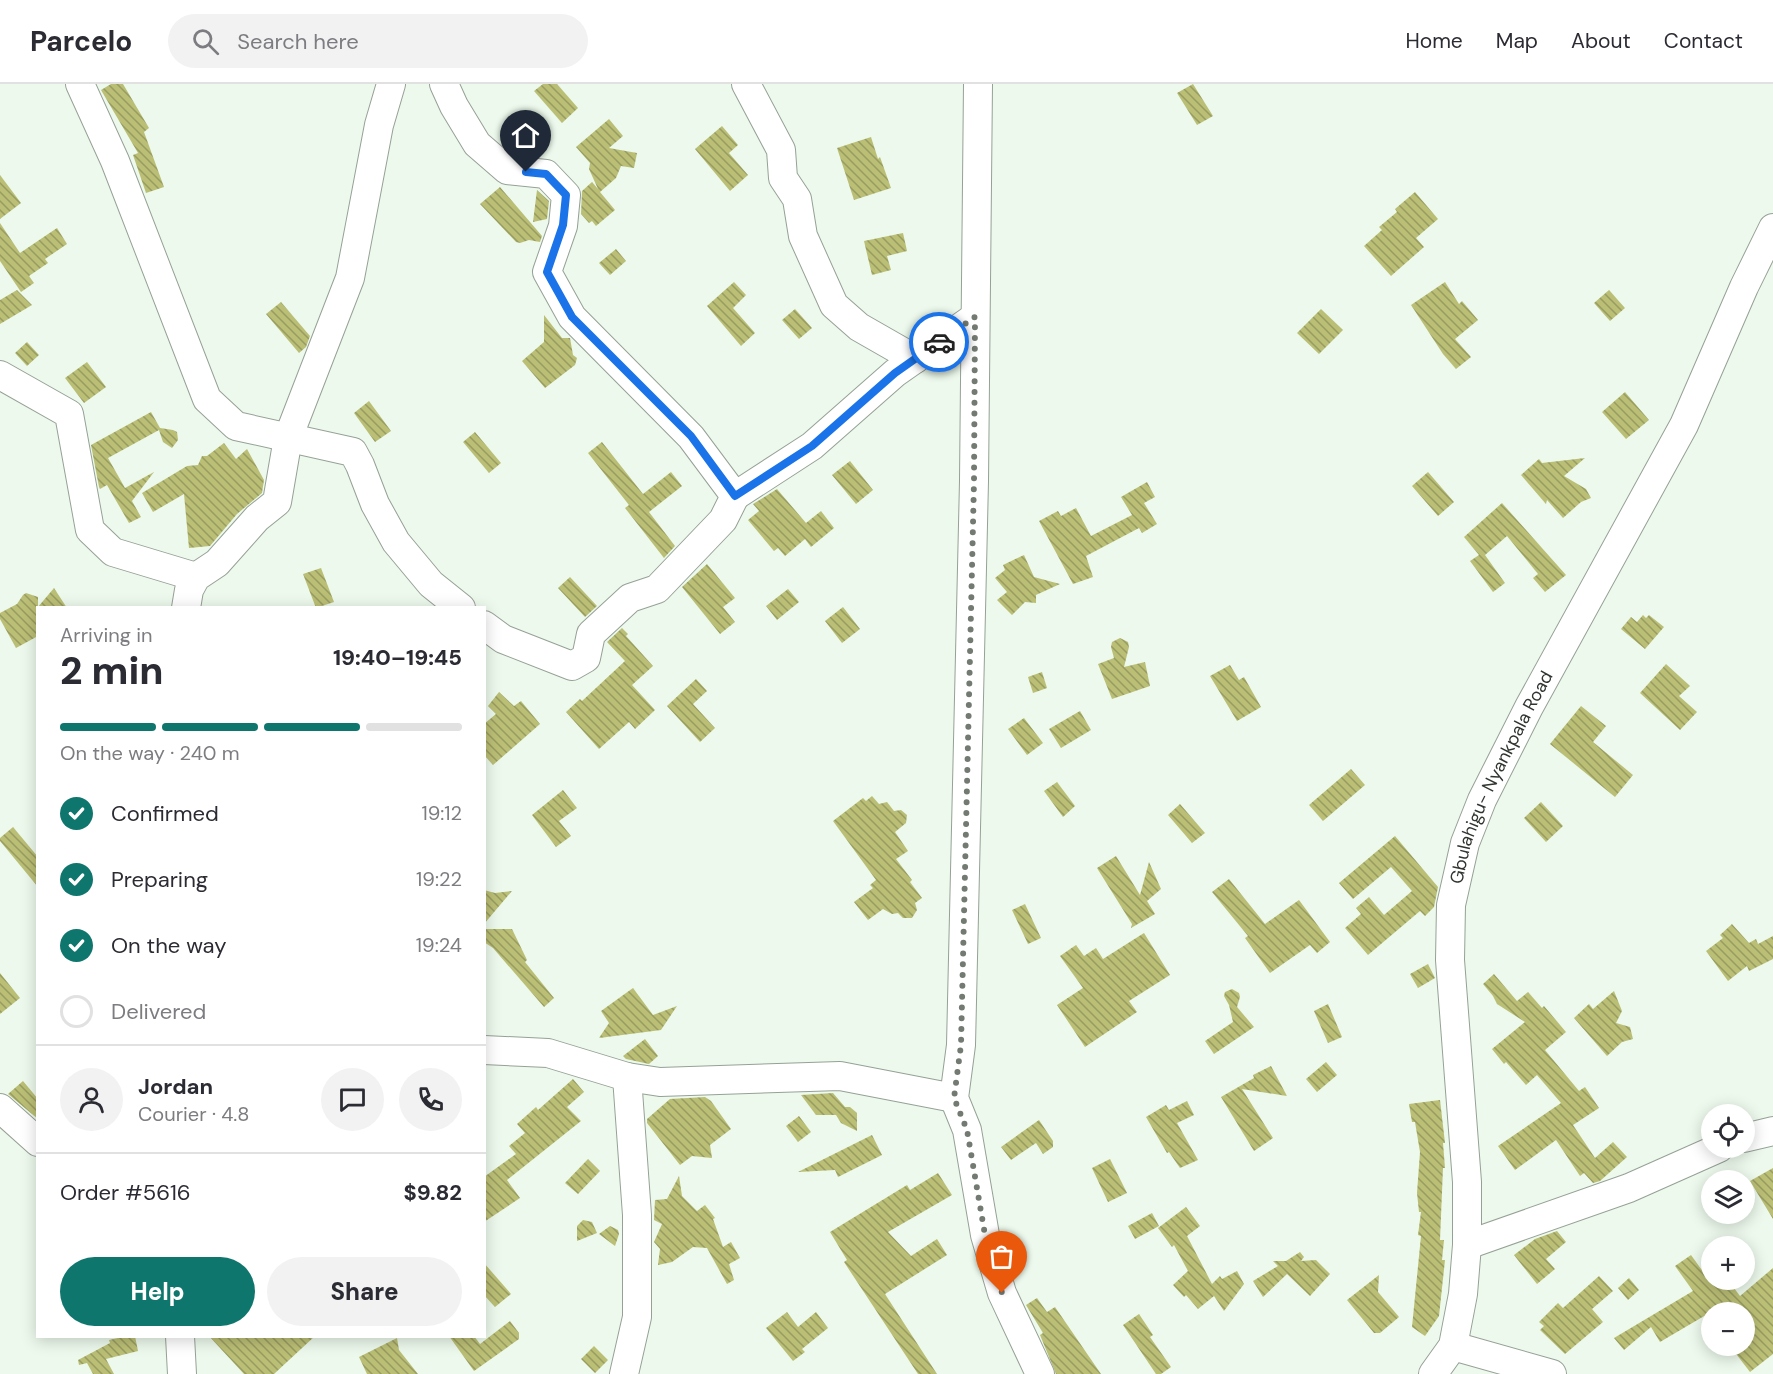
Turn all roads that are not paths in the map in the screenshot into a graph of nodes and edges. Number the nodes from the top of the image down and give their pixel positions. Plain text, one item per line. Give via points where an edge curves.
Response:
1 (80, 84) edge
2 (391, 84) edge
3 (444, 84) edge
4 (747, 84) edge
5 (978, 84) edge
6 (1773, 228) edge
7 (975, 317) junction
8 (915, 359) junction
9 (0, 375) edge
10 (288, 438) junction
11 (735, 496) junction
12 (196, 577) junction
13 (186, 606) edge
14 (458, 606) edge
15 (486, 626) edge
16 (486, 1050) edge
17 (627, 1077) junction
18 (954, 1098) junction
19 (0, 1108) edge
20 (1773, 1131) edge
21 (1755, 1135) edge
22 (36, 1140) edge
23 (1701, 1156) edge
24 (1467, 1245) junction
25 (180, 1338) edge
26 (1453, 1346) junction
27 (182, 1374) edge
28 (624, 1374) edge
29 (1040, 1374) edge
30 (1433, 1374) edge
31 (1552, 1374) edge

1 - 10 street via 115,161 207,399 236,426
2 - 10 street via 379,124 350,278
3 - 11 street via 477,144 507,170 546,174 566,195 563,225 547,272 572,317 691,436
4 - 8 street via 781,150 783,178 797,199 802,236 834,305 859,327
5 - 7 street
6 - 24 street, Gbulahigu- Nyankpala Road via 1684,425 1529,707 1465,843 1451,905 1450,960 1467,1182
7 - 8 street
7 - 18 street via 961,1045
8 - 11 street via 812,446
9 - 12 street via 69,414 90,530 113,552
10 - 12 street via 277,502 257,518 217,563
10 - 14 street via 353,452 396,542 430,585
11 - 15 street via 723,519 657,589 630,598 591,634 586,658 572,666 503,639
12 - 13 street
16 - 17 street via 549,1053
17 - 18 street via 660,1082 840,1076
17 - 28 street via 638,1215 637,1317
18 - 29 street via 967,1130 985,1235 1002,1293
19 - 22 street
20 - 21 street
23 - 24 street via 1629,1188
24 - 26 street, Gbulahigu- Nyankpala Road
25 - 27 street
26 - 30 street, Gbulahigu- Nyankpala Road
26 - 31 street

